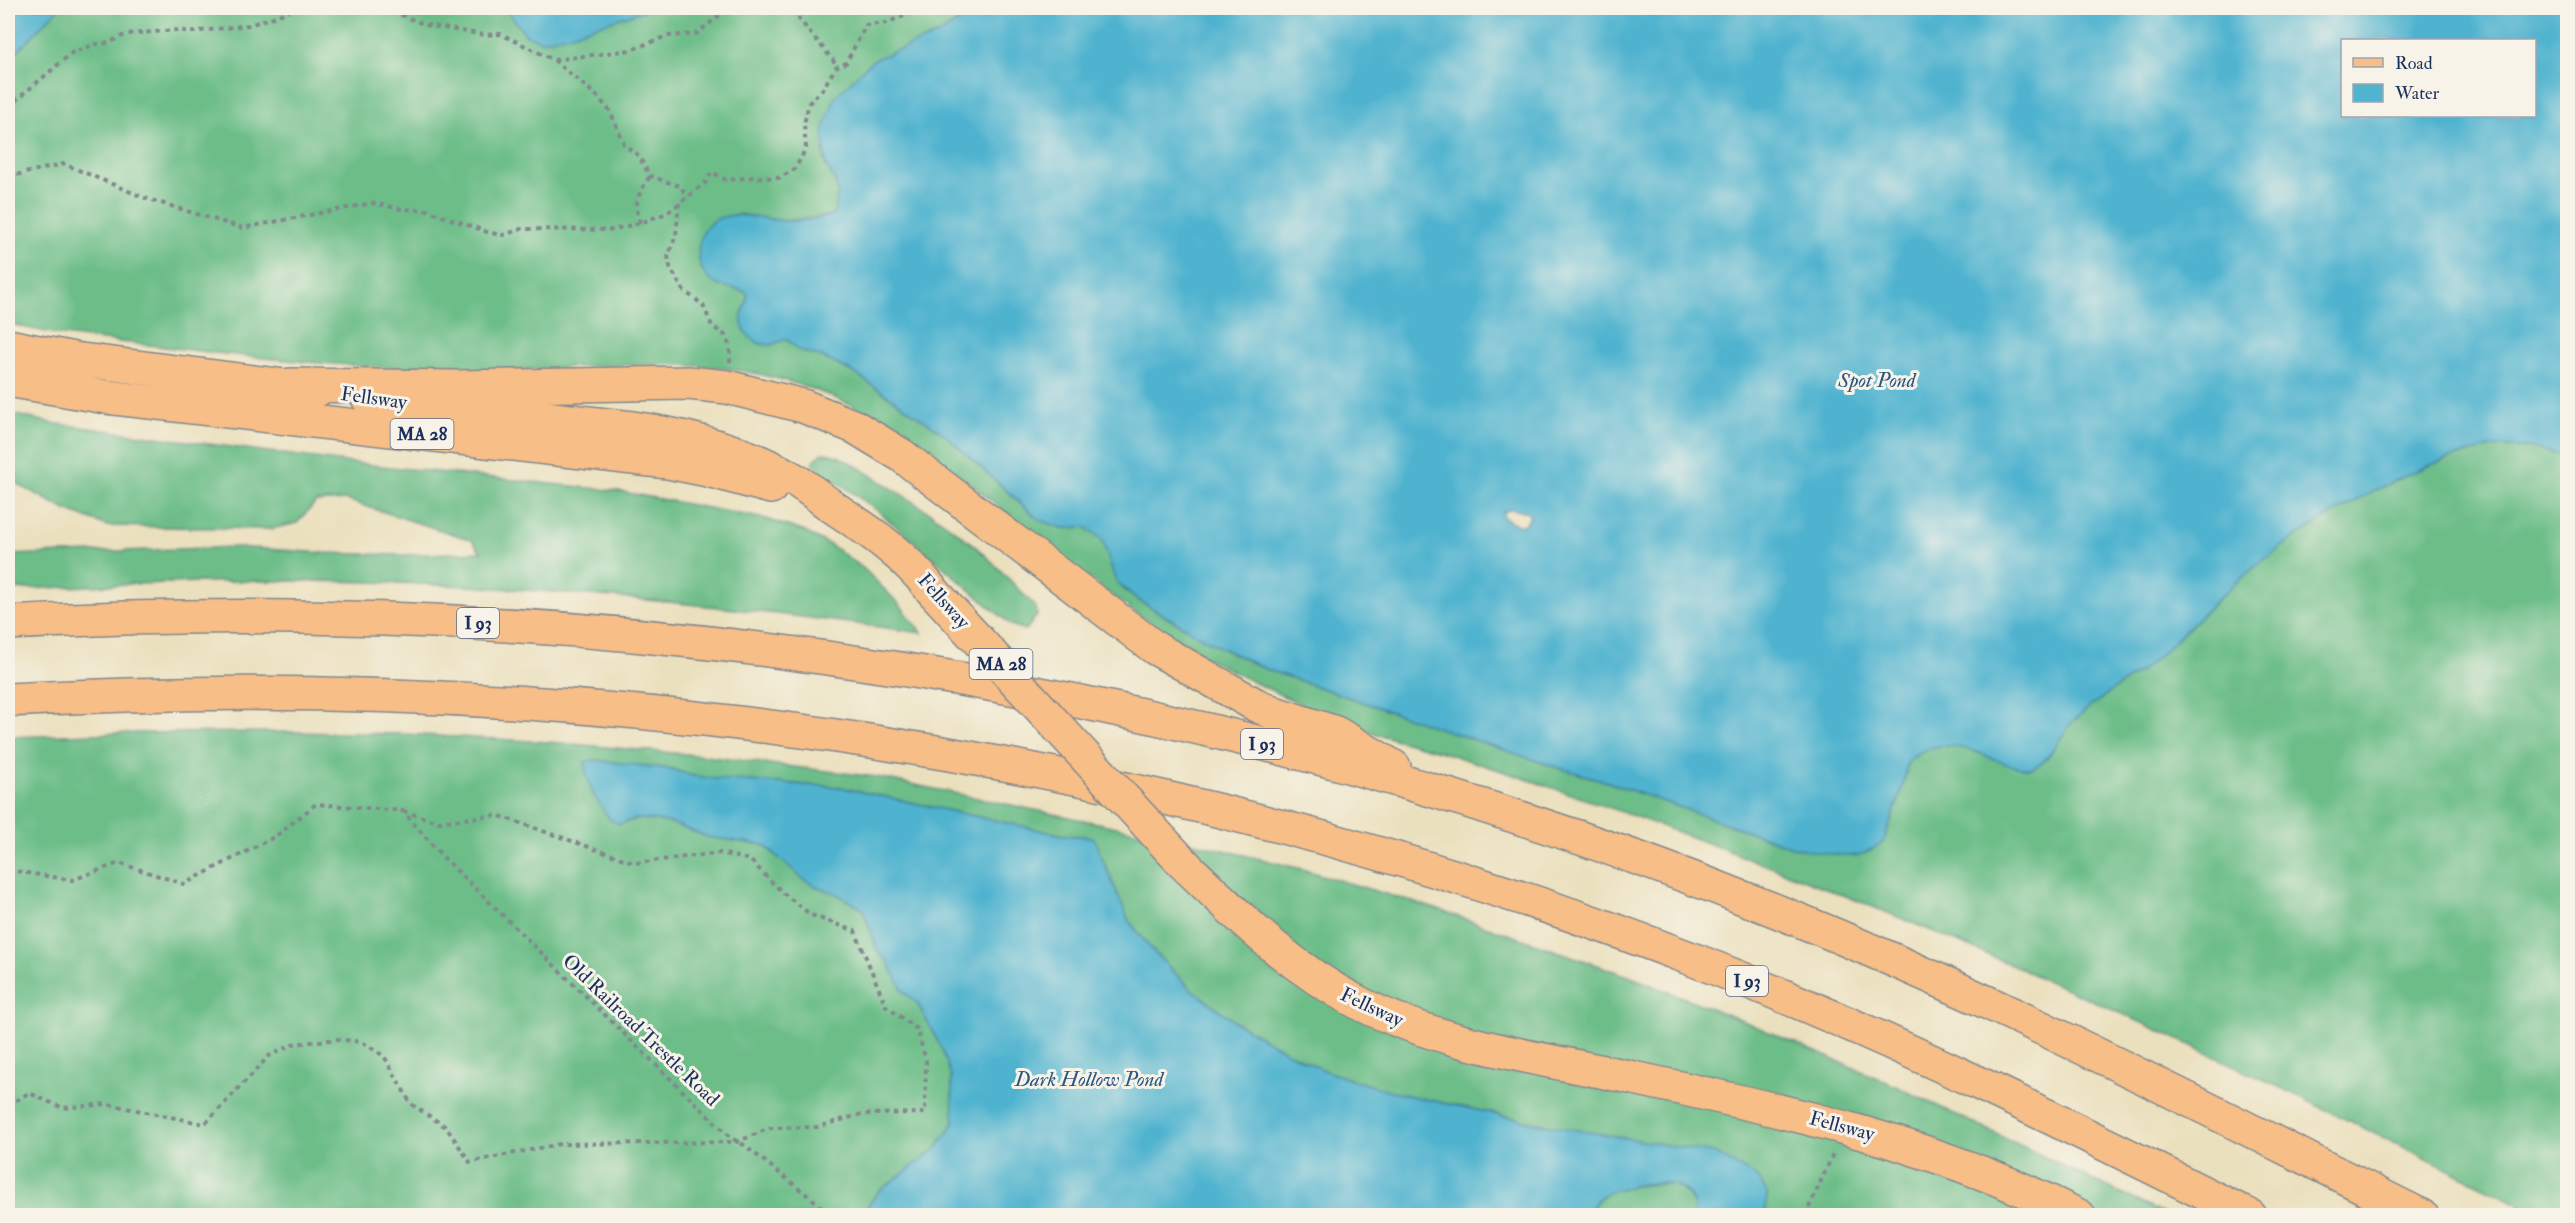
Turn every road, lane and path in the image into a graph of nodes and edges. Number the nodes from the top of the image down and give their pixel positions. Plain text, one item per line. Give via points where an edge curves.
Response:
1 (294, 8) edge
2 (384, 8) edge
3 (729, 8) edge
4 (797, 8) edge
5 (924, 8) edge
6 (554, 60) junction
7 (836, 67) junction
8 (8, 107) edge
9 (8, 175) edge
10 (650, 176) junction
11 (685, 197) junction
12 (679, 202) junction
13 (640, 223) junction
14 (8, 346) edge
15 (8, 380) edge
16 (290, 385) junction
17 (727, 387) junction
18 (833, 507) junction
19 (8, 624) edge
20 (8, 700) edge
21 (1437, 792) junction
22 (404, 811) junction
23 (8, 870) edge
24 (8, 1105) edge
25 (1844, 1126) junction
26 (737, 1142) junction
27 (830, 1215) edge
28 (1805, 1215) edge
29 (2079, 1215) edge
30 (2250, 1215) edge
31 (2422, 1215) edge

1 - 8 path via 249,25 127,34 72,52
2 - 6 path via 426,25 501,34
3 - 6 path via 696,34 667,36 631,50
4 - 7 path via 799,19
5 - 7 path via 886,23 866,25 846,63
6 - 10 path via 610,111 624,144 639,156
7 - 11 path via 809,103 804,124 806,148 795,169 779,178 726,180 712,172 705,183
9 - 13 path via 64,164 145,198 242,228 373,203 442,214 504,235 521,229 612,230
10 - 11 path via 682,187
10 - 13 path via 635,207
11 - 12 path
12 - 13 path via 667,213
12 - 17 path via 676,235 668,255 670,267 683,290 703,305 712,326 725,335 730,347
14 - 16 main road, Fellsway / MA 28 via 108,364
15 - 18 main road, Fellsway / MA 28 via 106,397 668,462 738,477
16 - 17 main road via 456,387 643,382
16 - 18 main road, Fellsway / MA 28 via 673,435 735,452 777,470
17 - 21 main road via 803,406 872,436 936,480 1155,648 1256,705 1336,732
18 - 25 main road, Fellsway / MA 28, bridge via 888,544 915,569 1184,863 1259,936 1294,964 1351,999 1447,1037
19 - 21 main road, I 93 via 167,617 378,619 544,627 735,645 874,664 1086,702 1225,734
20 - 30 main road, I 93 via 290,693 442,697 583,707 735,722 874,742 1150,794 1401,860 1557,910 1691,959 1931,1059
21 - 31 main road, I 93 via 1632,856 1885,956 2036,1025
22 - 23 path via 316,804 276,836 184,884 119,863 72,880
22 - 26 path, Old Railroad Trestle Road via 441,855
22 - 26 path via 438,822 497,815 635,863 720,853 750,860 811,915 855,931 886,1006 917,1029 926,1061 925,1113 862,1114 816,1127 770,1128
24 - 26 path via 29,1093 63,1108 107,1104 205,1124 269,1056 294,1044 337,1039 362,1042 384,1056 411,1104 446,1127 470,1162 560,1144
25 - 28 path
25 - 29 main road, Fellsway / MA 28 via 1969,1166
26 - 27 path, Old Railroad Trestle Road

